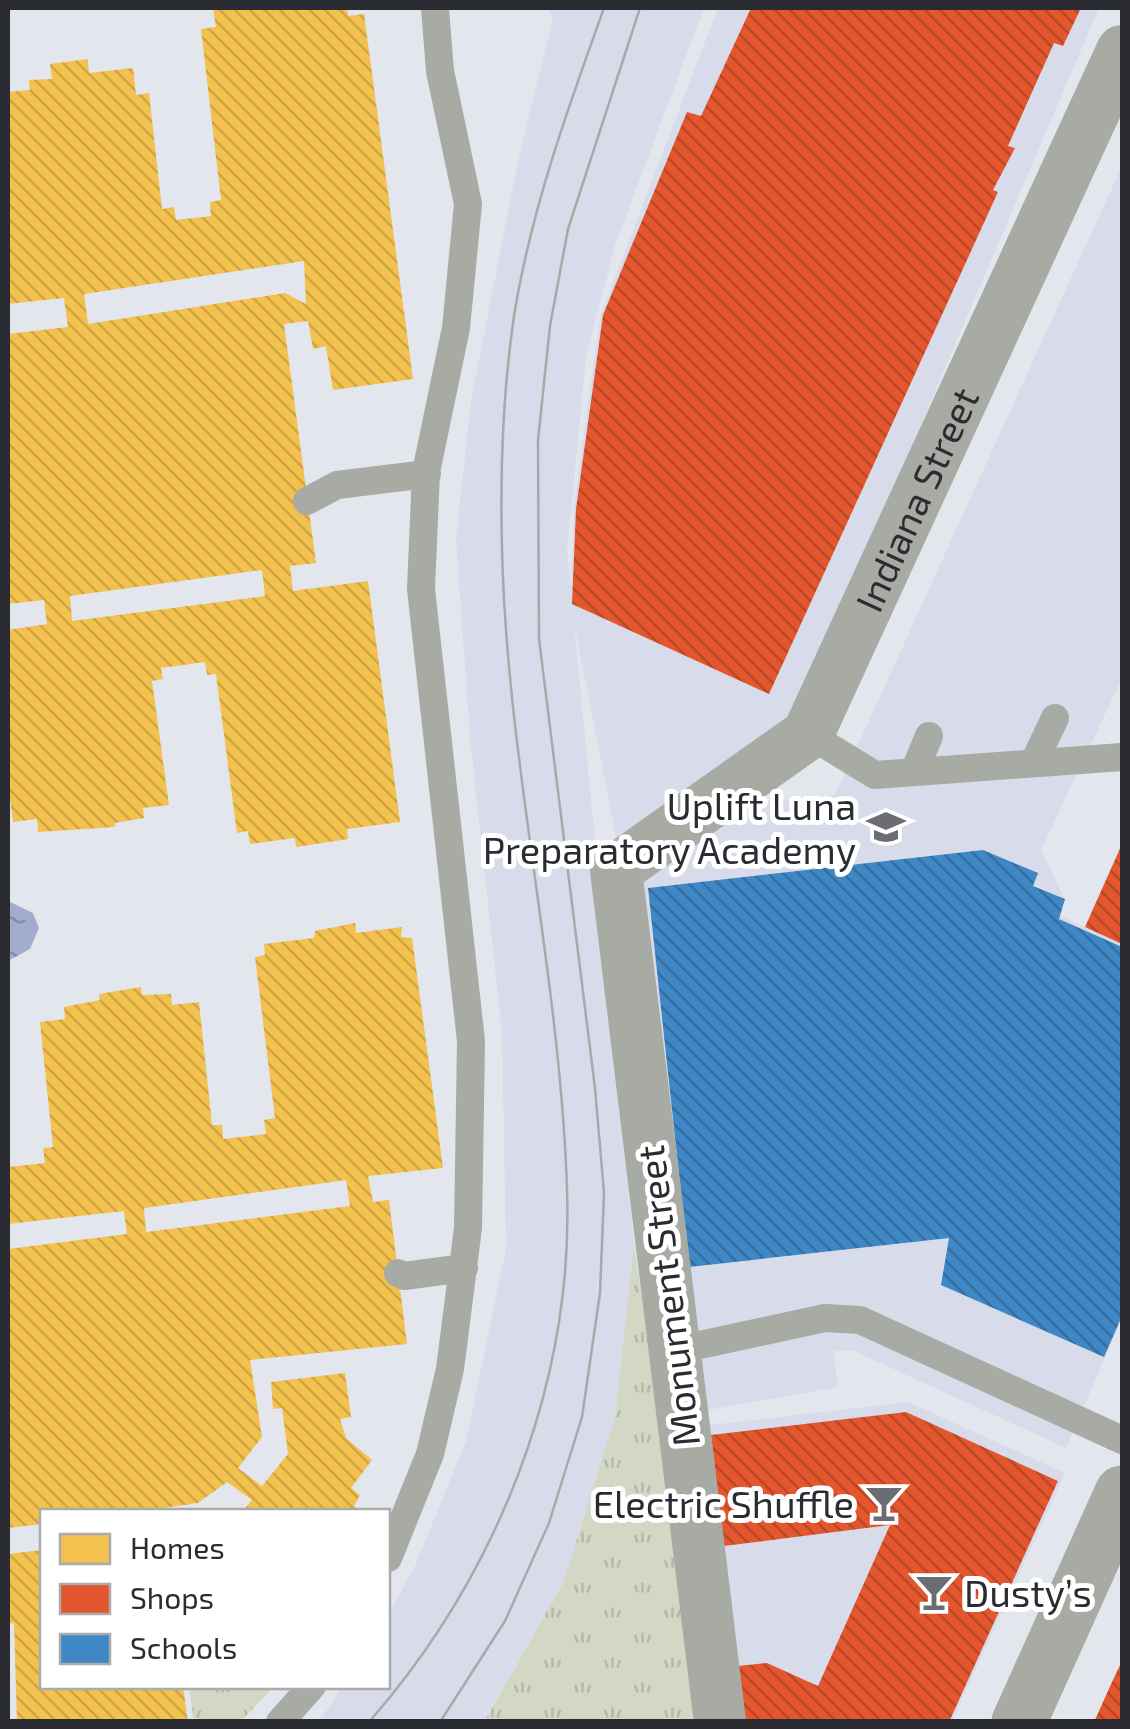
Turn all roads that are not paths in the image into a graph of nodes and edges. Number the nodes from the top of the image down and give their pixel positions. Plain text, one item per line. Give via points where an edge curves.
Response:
1 (436, 8) edge
2 (1122, 51) edge
3 (427, 474) junction
4 (307, 501) dead end
5 (1054, 718) dead end
6 (808, 734) junction
7 (929, 736) dead end
8 (1122, 755) edge
9 (1035, 760) junction
10 (914, 772) junction
11 (616, 870) joint
12 (464, 1268) junction
13 (398, 1272) dead end
14 (672, 1351) junction
15 (1122, 1440) edge
16 (1122, 1498) edge
17 (390, 1553) edge
18 (309, 1689) edge
19 (280, 1722) edge
20 (720, 1722) edge
21 (1019, 1722) edge

1 - 3 lane via 440,71 468,204 456,328
2 - 6 street, Indiana Street
3 - 4 lane via 338,485
3 - 12 lane via 420,588 470,1042
5 - 9 lane
6 - 10 lane via 875,775
6 - 11 street, Indiana Street
7 - 10 lane
8 - 9 lane
9 - 10 lane
11 - 14 street, Monument Street
12 - 13 lane
12 - 17 lane via 430,1454
14 - 15 lane via 825,1318 860,1320
14 - 20 street, Monument Street
16 - 21 main road
18 - 19 lane

